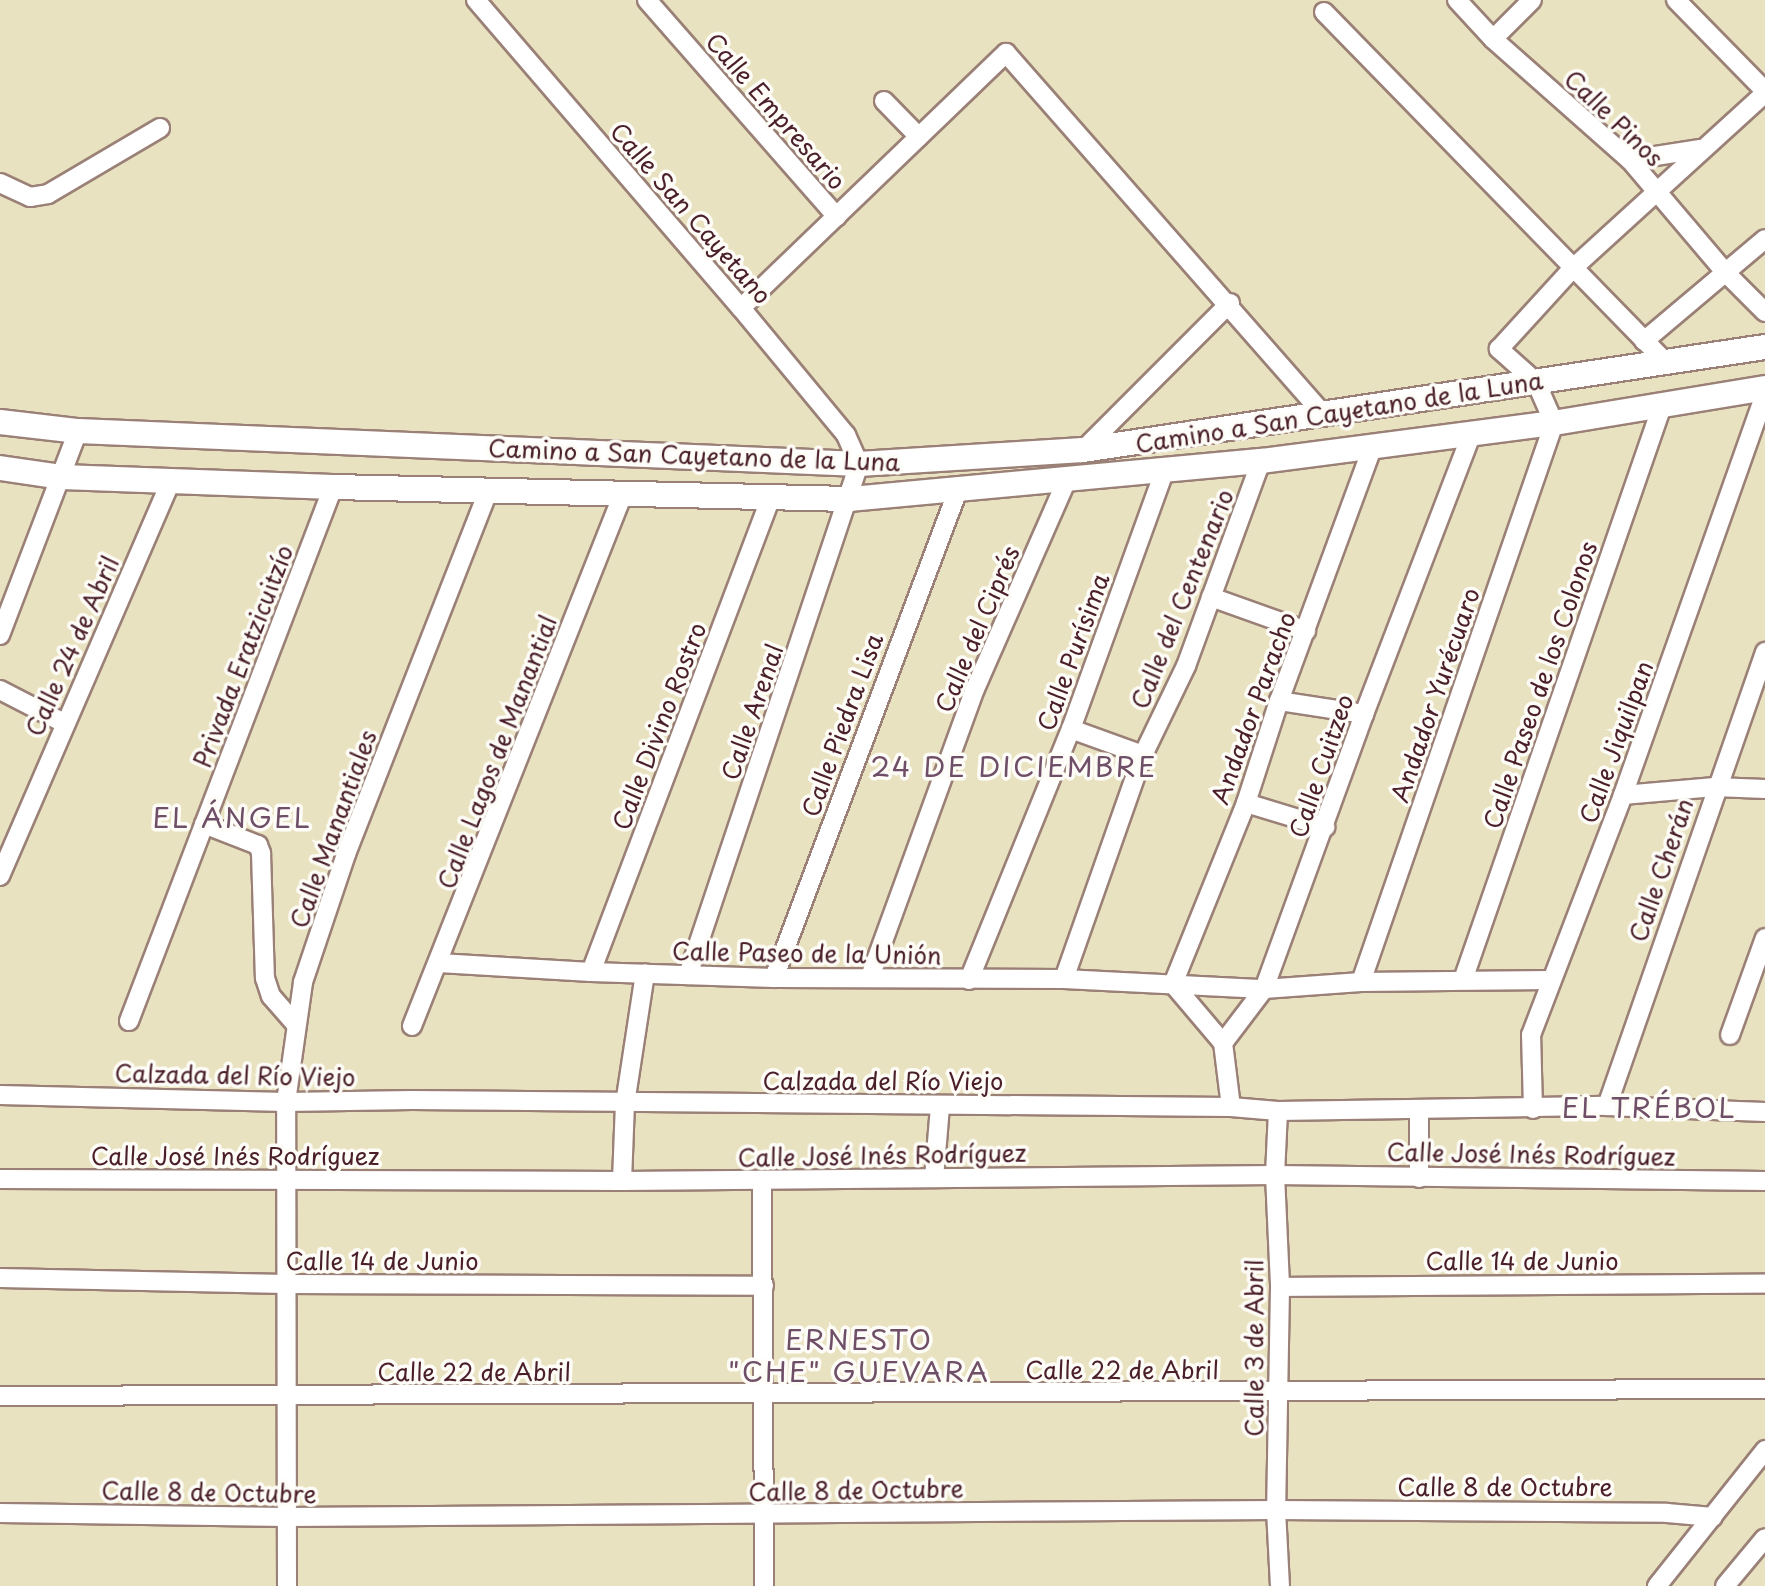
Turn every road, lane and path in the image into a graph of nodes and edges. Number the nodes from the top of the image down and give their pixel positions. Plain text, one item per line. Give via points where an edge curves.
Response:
1 (476, 0) edge
2 (647, 0) edge
3 (1457, 0) edge
4 (1532, 0) edge
5 (1676, 0) edge
6 (1324, 12) dead end
7 (1493, 39) junction
8 (1765, 92) edge
9 (884, 101) dead end
10 (160, 128) dead end
11 (919, 137) junction
12 (1700, 149) junction
13 (1630, 160) junction
14 (0, 183) edge
15 (1655, 192) junction
16 (837, 217) junction
17 (1765, 239) edge
18 (1573, 268) junction
19 (1726, 273) junction
20 (1230, 303) junction
21 (741, 308) junction
22 (1765, 312) edge
23 (1644, 341) junction
24 (1765, 347) edge
25 (1665, 362) junction
26 (1536, 382) junction
27 (1765, 388) edge
28 (1765, 394) edge
29 (1662, 406) junction
30 (1325, 416) junction
31 (0, 422) edge
32 (1554, 423) junction
33 (78, 431) junction
34 (1471, 435) junction
35 (1373, 446) junction
36 (1083, 450) junction
37 (1261, 461) junction
38 (859, 464) junction
39 (0, 468) edge
40 (1164, 472) junction
41 (62, 477) junction
42 (171, 480) junction
43 (1066, 482) junction
44 (333, 487) junction
45 (489, 490) junction
46 (958, 490) junction
47 (623, 494) junction
48 (771, 497) junction
49 (850, 499) junction
50 (1211, 597) junction
51 (1306, 631) junction
52 (0, 635) edge
53 (1765, 652) edge
54 (0, 690) edge
55 (1279, 701) junction
56 (1364, 714) junction
57 (64, 723) junction
58 (1071, 729) junction
59 (1143, 755) junction
60 (1715, 787) junction
61 (1765, 789) edge
62 (1623, 795) junction
63 (1246, 803) junction
64 (204, 824) junction
65 (1325, 827) junction
66 (0, 876) edge
67 (1765, 938) edge
68 (439, 963) junction
69 (591, 972) junction
70 (645, 974) junction
71 (688, 975) junction
72 (870, 977) junction
73 (774, 978) junction
74 (1064, 979) junction
75 (969, 980) junction
76 (1463, 980) junction
77 (1551, 980) junction
78 (1361, 982) junction
79 (1173, 984) junction
80 (1264, 989) junction
81 (129, 1021) dead end
82 (296, 1025) junction
83 (412, 1026) dead end
84 (1730, 1035) dead end
85 (1223, 1043) junction
86 (0, 1095) edge
87 (286, 1102) junction
88 (625, 1104) junction
89 (940, 1106) junction
90 (1607, 1106) junction
91 (1231, 1107) junction
92 (1419, 1109) junction
93 (1533, 1109) junction
94 (1278, 1111) junction
95 (1765, 1112) edge
96 (1275, 1175) junction
97 (934, 1178) junction
98 (1419, 1178) junction
99 (0, 1179) edge
100 (285, 1180) junction
101 (622, 1181) junction
102 (762, 1181) junction
103 (1765, 1181) edge
104 (0, 1278) edge
105 (286, 1284) junction
106 (1765, 1284) edge
107 (764, 1286) junction
108 (1280, 1287) junction
109 (1765, 1389) edge
110 (1279, 1393) junction
111 (765, 1395) junction
112 (0, 1396) edge
113 (287, 1397) junction
114 (1765, 1450) edge
115 (1276, 1510) junction
116 (0, 1513) edge
117 (765, 1515) junction
118 (286, 1517) junction
119 (1713, 1517) junction
120 (1765, 1538) edge
121 (287, 1586) edge
122 (764, 1586) edge
123 (1280, 1586) edge
124 (1657, 1586) edge
125 (1725, 1586) edge

1 - 21 street, Calle San Cayetano
2 - 16 street, Calle Empresario
3 - 7 street, Calle Pinos
4 - 7 street
5 - 8 street
6 - 18 street
7 - 13 street, Calle Pinos
8 - 12 street
9 - 11 street
10 - 14 street via 48,194 30,197
11 - 16 street
11 - 20 street via 1006,53
12 - 13 street
12 - 15 street
13 - 15 street, Calle Pinos
15 - 18 street
15 - 19 street, Calle Pinos
16 - 21 street
17 - 19 street
18 - 23 street
18 - 26 street via 1499,349
19 - 22 street, Calle Pinos
19 - 23 street
20 - 30 street
20 - 36 street
21 - 38 street, Calle San Cayetano via 846,435
23 - 25 street
24 - 25 street, Camino a San Cayetano de la Luna
25 - 26 street, Camino a San Cayetano de la Luna
26 - 30 street, Camino a San Cayetano de la Luna
26 - 32 street
27 - 29 street, Camino a San Cayetano de la Luna
28 - 62 street, Calle Jiquilpan
29 - 32 street, Camino a San Cayetano de la Luna
29 - 76 street, Calle Paseo de los Colonos
30 - 36 street, Camino a San Cayetano de la Luna
31 - 33 street, Camino a San Cayetano de la Luna
32 - 34 street, Camino a San Cayetano de la Luna
32 - 78 street, Andador Yurécuaro
33 - 38 street, Camino a San Cayetano de la Luna
33 - 41 street
34 - 35 street, Camino a San Cayetano de la Luna
34 - 56 street, Calle Cuitzeo
35 - 37 street, Camino a San Cayetano de la Luna
35 - 51 street, Andador Paracho
36 - 38 street, Camino a San Cayetano de la Luna
37 - 40 street, Camino a San Cayetano de la Luna
37 - 50 street, Calle del Centenario
38 - 49 street, Calle Arenal
39 - 41 street, Camino a San Cayetano de la Luna
40 - 43 street, Camino a San Cayetano de la Luna
40 - 58 street, Calle Purísima
41 - 42 street, Camino a San Cayetano de la Luna
41 - 52 street
42 - 44 street, Camino a San Cayetano de la Luna
42 - 57 street, Calle 24 de Abril
43 - 46 street, Camino a San Cayetano de la Luna
43 - 72 street, Calle del Ciprés via 975,689
44 - 45 street, Camino a San Cayetano de la Luna
44 - 64 street, Privada Eratzicuitzío
45 - 47 street, Camino a San Cayetano de la Luna
45 - 82 street, Calle Manantiales via 346,854 303,982
46 - 49 street, Camino a San Cayetano de la Luna
46 - 73 street, Calle Piedra Lisa
47 - 48 street, Camino a San Cayetano de la Luna
47 - 68 street, Calle Lagos de Manantial
48 - 49 street, Camino a San Cayetano de la Luna
48 - 69 street, Calle Divino Rostro
49 - 71 street, Calle Arenal
50 - 51 street
50 - 59 street, Calle del Centenario via 1186,666
51 - 55 street, Andador Paracho
53 - 60 street, Calle Cherán
54 - 57 street
55 - 56 street
55 - 63 street, Andador Paracho
56 - 65 street, Calle Cuitzeo
57 - 66 street, Calle 24 de Abril
58 - 59 street
58 - 75 street, Calle Purísima
59 - 74 street, Calle del Centenario
60 - 61 street
60 - 62 street
60 - 90 street, Calle Cherán
62 - 77 street, Calle Jiquilpan
63 - 65 street
63 - 79 street, Andador Paracho
64 - 81 street, Privada Eratzicuitzío
64 - 82 street via 258,845 265,978 271,996
65 - 80 street, Calle Cuitzeo
67 - 84 street
68 - 69 street, Calle Paseo de la Unión
68 - 83 street, Calle Lagos de Manantial
69 - 70 street, Calle Paseo de la Unión
70 - 71 street, Calle Paseo de la Unión
70 - 88 street
71 - 73 street, Calle Paseo de la Unión
72 - 73 street, Calle Paseo de la Unión
72 - 75 street, Calle Paseo de la Unión
74 - 75 street, Calle Paseo de la Unión
74 - 79 street, Calle Paseo de la Unión
76 - 77 street, Calle Paseo de la Unión
76 - 78 street, Calle Paseo de la Unión
77 - 93 street, Calle Jiquilpan via 1531,1035
78 - 80 street, Calle Paseo de la Unión
79 - 80 street, Calle Paseo de la Unión
79 - 85 street
80 - 85 street, Calle Cuitzeo
82 - 87 street, Calle Manantiales
85 - 91 street
86 - 87 street, Calzada del Río Viejo
87 - 88 street, Calzada del Río Viejo
87 - 100 street, Calle Manantiales
88 - 89 street, Calzada del Río Viejo
88 - 101 street
89 - 91 street, Calzada del Río Viejo
89 - 97 street
90 - 93 street, Calzada del Río Viejo
90 - 95 street, Calzada del Río Viejo
91 - 94 street, Calzada del Río Viejo
92 - 93 street, Calzada del Río Viejo
92 - 94 street, Calzada del Río Viejo
92 - 98 street
94 - 96 street, Calle 3 de Abril
96 - 97 street, Calle José Inés Rodríguez
96 - 98 street, Calle José Inés Rodríguez
96 - 108 street, Calle 3 de Abril
97 - 102 street, Calle José Inés Rodríguez
98 - 103 street, Calle José Inés Rodríguez
99 - 100 street, Calle José Inés Rodríguez
100 - 101 street, Calle José Inés Rodríguez
100 - 105 street, Calle Manantiales
101 - 102 street, Calle José Inés Rodríguez
102 - 107 street
104 - 105 street, Calle 14 de Junio
105 - 107 street, Calle 14 de Junio
105 - 113 street, Calle Manantiales
106 - 108 street, Calle 14 de Junio
107 - 111 street
108 - 110 street, Calle 3 de Abril
109 - 110 street, Calle 22 de Abril
110 - 111 street, Calle 22 de Abril
110 - 115 street, Calle 3 de Abril
111 - 113 street, Calle 22 de Abril
111 - 117 street
112 - 113 street, Calle 22 de Abril
113 - 118 street, Calle Manantiales
114 - 119 street
115 - 117 street, Calle 8 de Octubre
115 - 119 street, Calle 8 de Octubre
115 - 123 street, Calle 3 de Abril
116 - 118 street, Calle 8 de Octubre
117 - 118 street, Calle 8 de Octubre
117 - 122 street
118 - 121 street, Calle Manantiales
119 - 124 street
120 - 125 street

